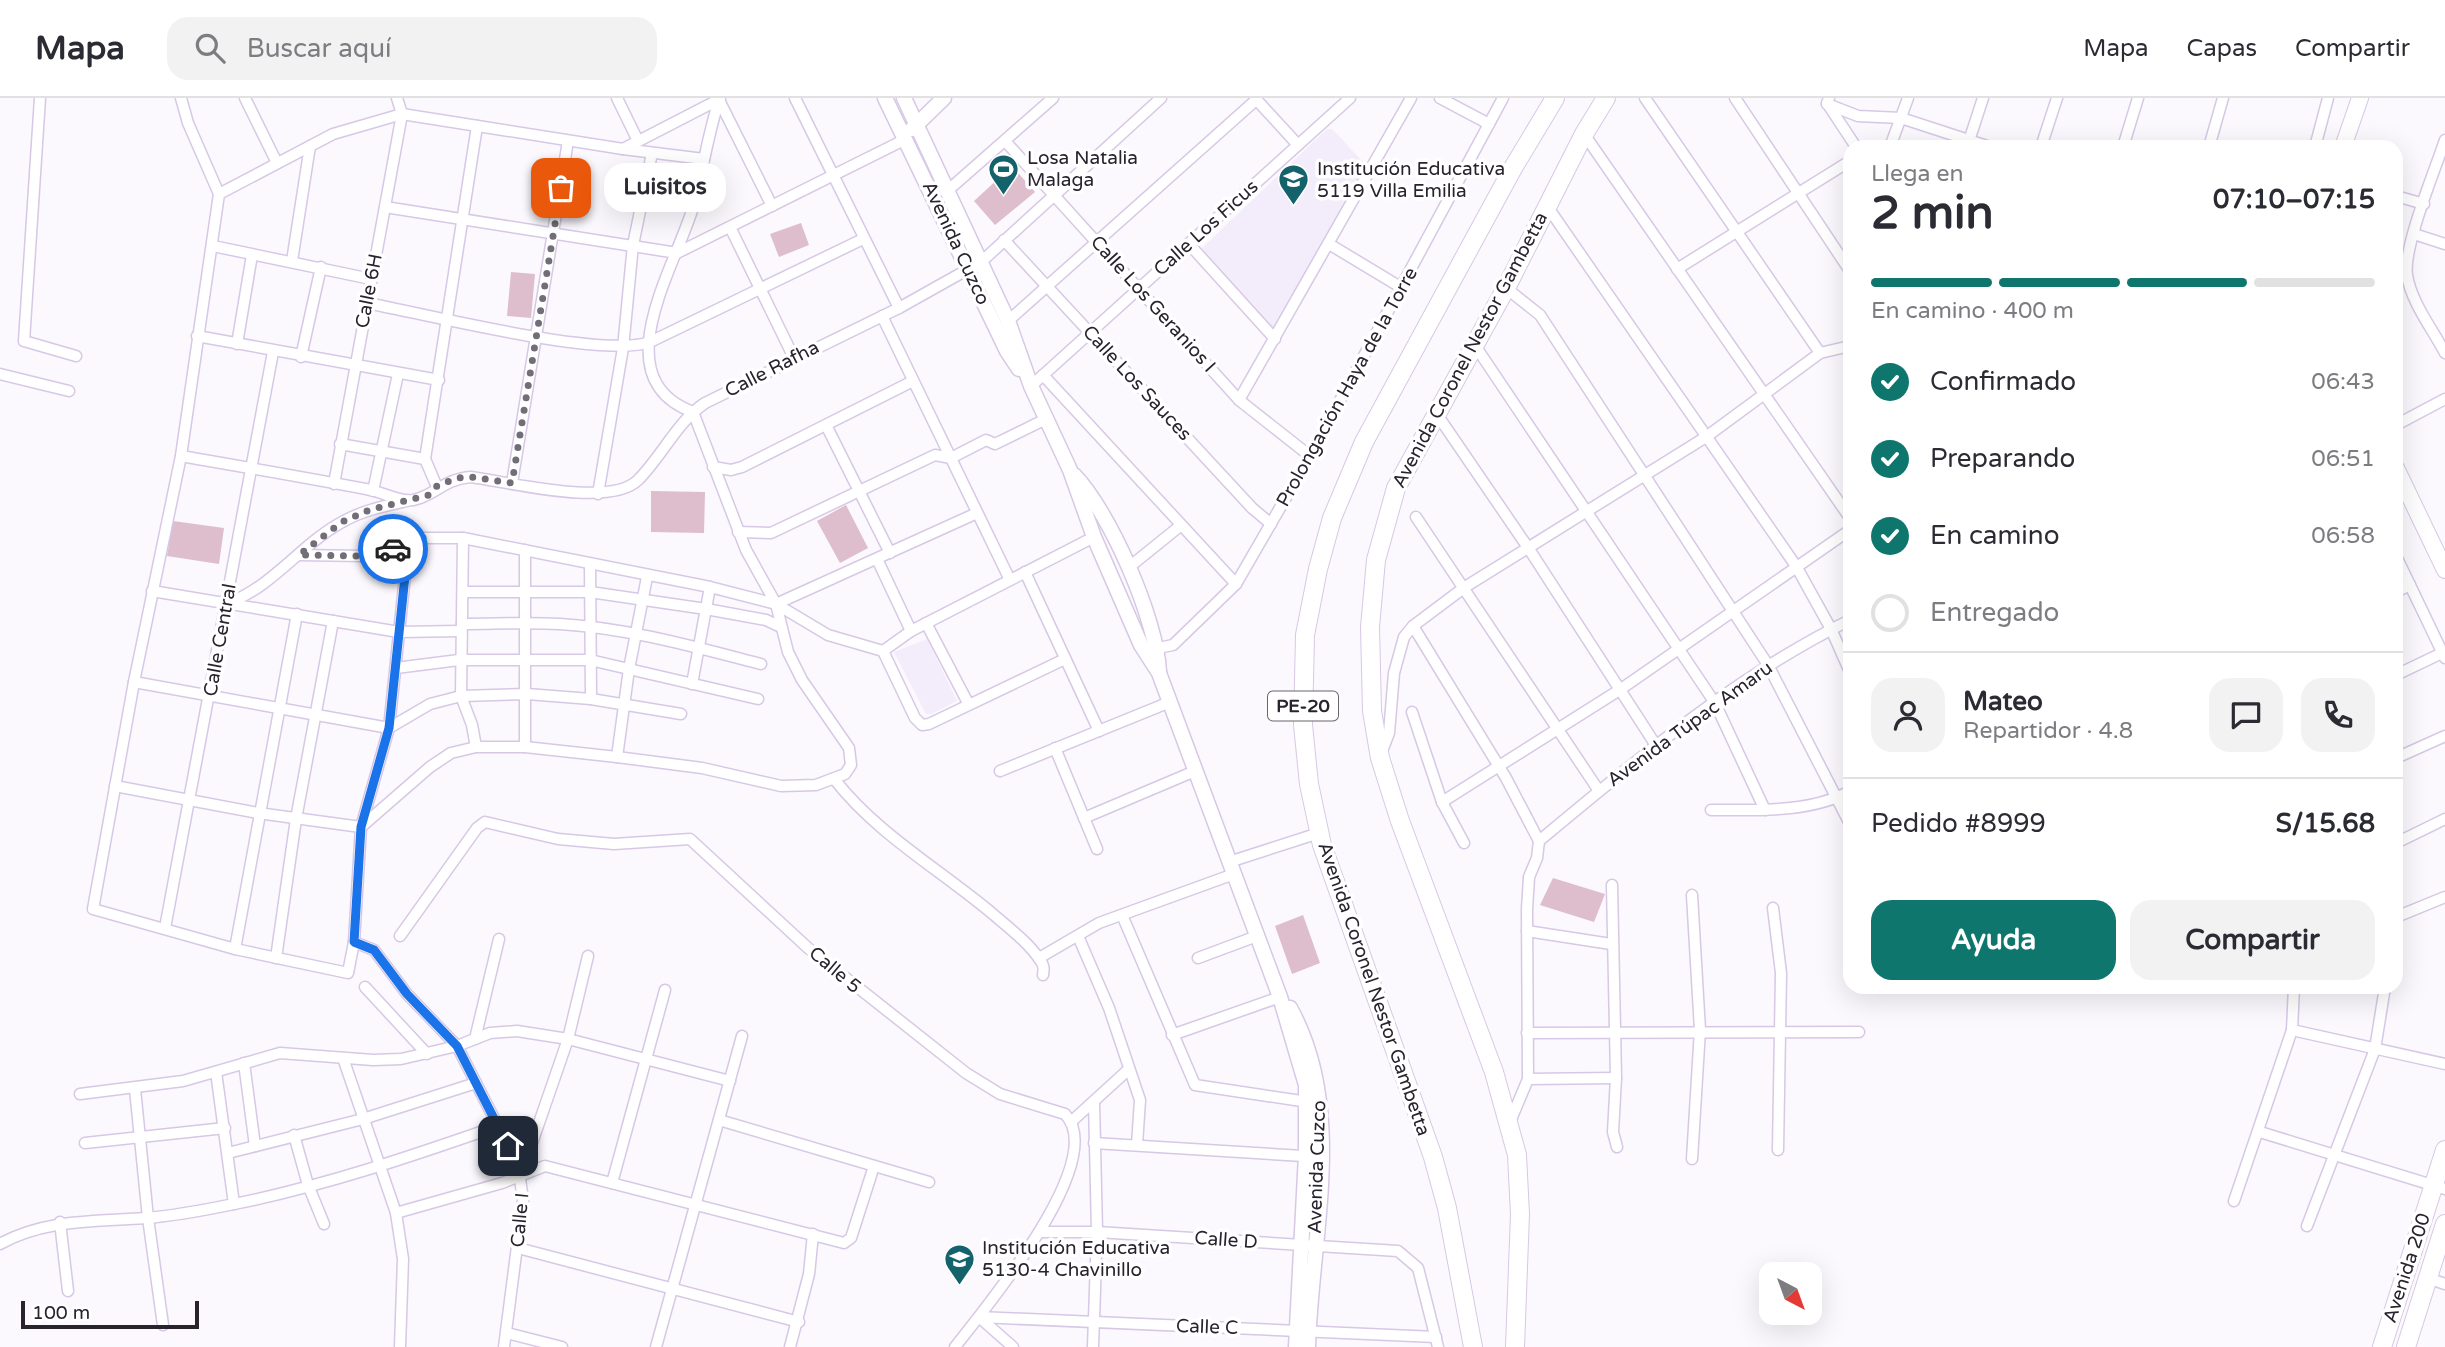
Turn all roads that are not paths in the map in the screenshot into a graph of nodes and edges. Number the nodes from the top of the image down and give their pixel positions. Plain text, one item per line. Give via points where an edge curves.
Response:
1 (40, 98) edge
2 (181, 98) edge
3 (246, 98) edge
4 (617, 98) edge
5 (795, 98) edge
6 (885, 98) edge
7 (904, 98) edge
8 (944, 98) edge
9 (1052, 98) edge
10 (1161, 98) edge
11 (1411, 98) edge
12 (1440, 98) edge
13 (1503, 98) edge
14 (1555, 98) edge
15 (1606, 98) edge
16 (1645, 98) edge
17 (1735, 98) edge
18 (1908, 98) edge
19 (1983, 98) edge
20 (2057, 98) edge
21 (2138, 98) edge
22 (2224, 98) edge
23 (2328, 98) edge
24 (2360, 98) edge
25 (720, 99) edge
26 (1256, 99) edge
27 (1347, 99) edge
28 (1827, 100) edge
29 (402, 103) edge
30 (1900, 118) junction
31 (916, 124) junction
32 (1489, 124) junction
33 (477, 126) junction
34 (1584, 134) junction
35 (906, 139) junction
36 (1852, 140) edge
37 (1892, 140) edge
38 (1958, 140) edge
39 (1969, 140) edge
40 (2043, 140) edge
41 (2125, 140) edge
42 (2211, 140) edge
43 (2317, 140) edge
44 (2345, 140) edge
45 (2445, 140) edge
46 (568, 141) junction
47 (638, 141) junction
48 (1005, 141) junction
49 (1298, 145) junction
50 (310, 146) junction
51 (622, 149) junction
52 (652, 153) junction
53 (704, 159) junction
54 (277, 163) junction
55 (1843, 165) edge
56 (834, 175) junction
57 (946, 192) junction
58 (1797, 192) junction
59 (219, 194) junction
60 (1054, 195) junction
61 (2403, 198) edge
62 (2424, 204) junction
63 (1547, 205) junction
64 (772, 206) junction
65 (385, 207) junction
66 (465, 220) junction
67 (730, 227) junction
68 (1737, 231) junction
69 (2414, 234) junction
70 (554, 235) junction
71 (863, 239) junction
72 (1004, 240) junction
73 (1097, 242) junction
74 (1189, 244) junction
75 (1329, 244) junction
76 (2445, 244) edge
77 (633, 245) junction
78 (213, 246) junction
79 (677, 253) junction
80 (252, 255) junction
81 (292, 261) junction
82 (1843, 261) edge
83 (975, 265) junction
84 (321, 267) junction
85 (1677, 269) junction
86 (372, 279) junction
87 (1047, 286) junction
88 (1139, 288) junction
89 (1402, 288) junction
90 (1506, 288) junction
91 (759, 289) junction
92 (367, 303) junction
93 (899, 308) junction
94 (882, 316) junction
95 (450, 318) junction
96 (1008, 321) junction
97 (1091, 332) junction
98 (535, 335) junction
99 (197, 337) junction
100 (1275, 339) junction
101 (649, 342) junction
102 (237, 344) junction
103 (1474, 344) junction
104 (624, 348) junction
105 (1843, 348) edge
106 (273, 352) junction
107 (1820, 353) junction
108 (2445, 353) edge
109 (76, 356) dead end
110 (302, 357) junction
111 (794, 358) junction
112 (353, 366) junction
113 (398, 373) junction
114 (0, 374) edge
115 (1043, 375) junction
116 (439, 380) junction
117 (913, 381) junction
118 (1031, 386) junction
119 (69, 391) dead end
120 (1764, 395) junction
121 (2445, 399) edge
122 (1239, 400) junction
123 (693, 412) junction
124 (1436, 413) junction
125 (1046, 419) junction
126 (2403, 421) edge
127 (826, 425) junction
128 (1706, 437) junction
129 (340, 444) junction
130 (382, 453) junction
131 (181, 456) junction
132 (1310, 456) junction
133 (951, 458) junction
134 (425, 459) junction
135 (713, 467) junction
136 (251, 468) junction
137 (1070, 470) junction
138 (1646, 476) junction
139 (512, 483) junction
140 (2403, 483) edge
141 (334, 484) junction
142 (437, 486) junction
143 (858, 490) junction
144 (373, 491) junction
145 (598, 494) junction
146 (410, 500) junction
147 (1843, 508) edge
148 (977, 513) junction
149 (1588, 513) junction
150 (1416, 517) dead end
151 (1271, 524) junction
152 (1180, 526) junction
153 (738, 532) junction
154 (1843, 535) edge
155 (1094, 537) junction
156 (422, 538) junction
157 (463, 538) junction
158 (1529, 549) junction
159 (525, 550) junction
160 (890, 553) junction
161 (299, 555) junction
162 (877, 559) junction
163 (590, 564) junction
164 (1796, 566) junction
165 (1128, 568) junction
166 (2403, 570) edge
167 (2445, 570) edge
168 (1025, 572) junction
169 (647, 577) junction
170 (1010, 580) junction
171 (1236, 584) junction
172 (2410, 585) junction
173 (710, 587) junction
174 (1465, 587) junction
175 (2403, 589) edge
176 (152, 591) junction
177 (524, 591) junction
178 (463, 592) junction
179 (590, 592) junction
180 (643, 600) junction
181 (227, 604) junction
182 (776, 604) junction
183 (706, 609) junction
184 (1734, 611) junction
185 (297, 614) junction
186 (333, 621) junction
187 (926, 623) junction
188 (1843, 623) edge
189 (524, 624) junction
190 (1413, 626) junction
191 (590, 627) junction
192 (781, 627) junction
193 (462, 628) junction
194 (1831, 629) junction
195 (911, 631) junction
196 (399, 632) junction
197 (636, 634) junction
198 (1158, 648) junction
199 (699, 649) junction
200 (1679, 650) junction
201 (883, 651) junction
202 (1843, 656) edge
203 (2444, 656) edge
204 (526, 658) junction
205 (1065, 659) junction
206 (459, 660) junction
207 (590, 660) junction
208 (761, 664) dead end
209 (1768, 665) junction
210 (396, 668) junction
211 (629, 669) junction
212 (2403, 672) edge
213 (1159, 673) junction
214 (134, 682) junction
215 (692, 684) junction
216 (1621, 689) junction
217 (527, 694) junction
218 (211, 696) junction
219 (461, 696) junction
220 (591, 699) junction
221 (758, 699) dead end
222 (1170, 702) junction
223 (624, 703) junction
224 (968, 703) junction
225 (1715, 703) junction
226 (279, 709) junction
227 (1412, 712) dead end
228 (681, 714) dead end
229 (317, 716) junction
230 (389, 728) junction
231 (1559, 729) junction
232 (1099, 731) junction
233 (2445, 736) edge
234 (476, 747) junction
235 (525, 747) junction
236 (1657, 747) junction
237 (1055, 748) junction
238 (2403, 755) edge
239 (617, 757) junction
240 (1380, 758) junction
241 (1498, 766) junction
242 (1000, 771) dead end
243 (1195, 771) junction
244 (835, 780) junction
245 (115, 786) junction
246 (1599, 791) junction
247 (1843, 795) edge
248 (190, 799) junction
249 (1836, 799) junction
250 (1442, 802) junction
251 (1711, 810) dead end
252 (1765, 810) junction
253 (1843, 812) edge
254 (258, 813) junction
255 (1084, 818) junction
256 (296, 819) junction
257 (2445, 819) edge
258 (361, 827) junction
259 (1319, 833) junction
260 (2403, 840) edge
261 (1539, 841) junction
262 (1464, 843) dead end
263 (1097, 849) dead end
264 (1232, 868) junction
265 (1612, 885) dead end
266 (1692, 895) dead end
267 (2445, 897) edge
268 (1773, 908) dead end
269 (2403, 914) edge
270 (1122, 915) junction
271 (166, 928) junction
272 (1527, 931) junction
273 (400, 936) dead end
274 (1078, 936) junction
275 (1257, 936) junction
276 (499, 939) dead end
277 (354, 942) junction
278 (1611, 944) junction
279 (235, 949) junction
280 (588, 956) dead end
281 (276, 958) junction
282 (1039, 958) junction
283 (1198, 958) dead end
284 (1043, 975) dead end
285 (365, 987) dead end
286 (665, 990) dead end
287 (2294, 994) edge
288 (2384, 994) edge
289 (1280, 997) junction
290 (1700, 1030) junction
291 (2292, 1030) junction
292 (1615, 1031) junction
293 (1527, 1032) junction
294 (1780, 1032) junction
295 (1859, 1032) dead end
296 (1172, 1035) junction
297 (742, 1036) dead end
298 (475, 1039) junction
299 (568, 1039) junction
300 (457, 1046) junction
301 (2375, 1049) junction
302 (428, 1054) junction
303 (342, 1058) junction
304 (646, 1060) junction
305 (244, 1063) junction
306 (2445, 1064) edge
307 (1129, 1069) junction
308 (216, 1072) junction
309 (1616, 1078) junction
310 (1528, 1079) junction
311 (730, 1081) junction
312 (476, 1083) junction
313 (135, 1089) junction
314 (80, 1094) dead end
315 (1094, 1102) junction
316 (1308, 1102) junction
317 (363, 1119) junction
318 (719, 1121) junction
319 (1072, 1121) junction
320 (1510, 1122) junction
321 (498, 1126) junction
322 (225, 1128) junction
323 (2260, 1132) junction
324 (294, 1135) junction
325 (139, 1136) junction
326 (86, 1143) dead end
327 (1094, 1143) junction
328 (1137, 1145) junction
329 (255, 1146) junction
330 (1616, 1147) dead end
331 (1778, 1150) dead end
332 (2445, 1150) edge
333 (228, 1153) junction
334 (2334, 1155) junction
335 (1313, 1156) junction
336 (1692, 1159) dead end
337 (382, 1166) junction
338 (874, 1166) junction
339 (521, 1175) junction
340 (929, 1182) dead end
341 (612, 1183) junction
342 (307, 1185) junction
343 (2439, 1188) edge
344 (2234, 1201) dead end
345 (234, 1204) junction
346 (695, 1205) junction
347 (396, 1213) junction
348 (148, 1218) junction
349 (60, 1222) junction
350 (324, 1224) dead end
351 (2445, 1224) edge
352 (2307, 1226) dead end
353 (1040, 1232) junction
354 (1097, 1232) junction
355 (813, 1234) junction
356 (0, 1244) edge
357 (1308, 1245) junction
358 (518, 1248) junction
359 (2437, 1281) edge
360 (673, 1288) junction
361 (68, 1292) dead end
362 (979, 1317) junction
363 (799, 1322) junction
364 (1093, 1324) junction
365 (163, 1325) dead end
366 (1302, 1330) junction
367 (507, 1333) junction
368 (1437, 1342) edge
369 (400, 1347) edge
370 (504, 1347) edge
371 (562, 1347) edge
372 (656, 1347) edge
373 (790, 1347) edge
374 (955, 1347) edge
375 (1013, 1347) edge
376 (1093, 1347) edge
377 (1296, 1347) edge
378 (1308, 1347) edge
379 (1473, 1347) edge
380 (1515, 1347) edge
381 (2382, 1347) edge
382 (2406, 1347) edge

1 - 109 street via 24,341
2 - 59 street
3 - 54 street
4 - 47 street
5 - 56 street
6 - 35 street, Avenida Cuzco
7 - 31 street, Avenida Cuzco
8 - 31 street
9 - 48 street
10 - 60 street, Calle Rafha
11 - 75 street
12 - 32 street
13 - 32 street, Prolongación Haya de la Torre
14 - 259 main road, Avenida Coronel Nestor Gambetta / PE-20 via 1378,413 1332,518 1311,602 1304,666 1306,755
15 - 34 main road, Avenida Coronel Nestor Gambetta
16 - 68 street
17 - 58 street
18 - 30 street
19 - 39 street
20 - 40 street
21 - 41 street
22 - 42 street
23 - 43 street
24 - 44 main road
25 - 47 street
25 - 53 street
25 - 64 street
26 - 49 street
26 - 73 street
27 - 49 street, Calle Los Ficus
28 - 30 street via 1858,116
28 - 36 street
29 - 33 street
29 - 50 street
29 - 65 street, Calle 6H
30 - 37 street
30 - 38 street
31 - 35 street
31 - 57 street, Avenida Cuzco
32 - 89 street, Prolongación Haya de la Torre
33 - 46 street
33 - 66 street
34 - 63 main road, Avenida Coronel Nestor Gambetta
34 - 85 street
35 - 56 street
35 - 83 street, Avenida Cuzco
45 - 62 street
46 - 51 street
46 - 70 street
47 - 51 street
48 - 57 street
48 - 60 street, Calle Los Geranios I
49 - 74 street, Calle Los Ficus
50 - 54 street
50 - 81 street
51 - 52 street
52 - 53 street
52 - 77 street
53 - 79 street
54 - 59 street
55 - 58 street
56 - 64 street
56 - 71 street
57 - 83 street, Avenida Cuzco
58 - 68 street
58 - 82 street
59 - 78 street
60 - 72 street, Calle Rafha
60 - 73 street, Calle Los Geranios I
61 - 62 street
62 - 69 street
63 - 90 main road, Avenida Coronel Nestor Gambetta
63 - 128 street
64 - 67 street
65 - 66 street
65 - 86 street, Calle 6H
66 - 70 street
66 - 95 street
67 - 79 street
67 - 91 street
68 - 85 street
68 - 107 street
69 - 76 street
69 - 108 street via 2407,274
70 - 77 street
70 - 98 street
71 - 91 street
71 - 93 street
72 - 83 street, Calle Rafha
72 - 87 street, Calle Los Sauces
73 - 87 street
73 - 88 street, Calle Los Geranios I
74 - 88 street, Calle Los Ficus
74 - 100 street
75 - 89 street
75 - 100 street
77 - 79 street
77 - 104 street
78 - 80 street
78 - 99 street
79 - 101 street via 652,314
80 - 81 street
80 - 102 street
81 - 84 street
83 - 93 street, Calle Rafha
83 - 96 street, Avenida Cuzco
83 - 118 street, Avenida Cuzco via 1007,351
84 - 86 street
84 - 110 street
85 - 120 street
86 - 92 street, Calle 6H
87 - 96 street
87 - 97 street, Calle Los Sauces
88 - 97 street, Calle Los Ficus
88 - 122 street, Calle Los Geranios I
89 - 132 street, Prolongación Haya de la Torre
90 - 103 main road, Avenida Coronel Nestor Gambetta
90 - 138 street via 1540,315
91 - 101 street
91 - 111 street
92 - 95 street
92 - 112 street, Calle 6H
93 - 94 street, Calle Rafha
94 - 111 street, Calle Rafha
94 - 117 street
95 - 98 street
95 - 116 street
96 - 118 street, Avenida Cuzco
97 - 115 street, Calle Los Ficus
97 - 151 street, Calle Los Sauces
98 - 104 street
98 - 139 street
99 - 102 street
99 - 131 street
100 - 122 street
101 - 104 street
101 - 123 street via 652,377 674,402
102 - 106 street
103 - 124 main road, Avenida Coronel Nestor Gambetta
103 - 149 street
104 - 145 street
105 - 107 street
106 - 110 street
106 - 136 street, Calle Central
107 - 120 street
110 - 112 street
111 - 123 street, Calle Rafha
112 - 113 street
112 - 129 street, Calle 6H
113 - 116 street
113 - 130 street
114 - 119 street
115 - 118 street, Calle Los Ficus
115 - 152 street
116 - 134 street
117 - 127 street
117 - 133 street
118 - 125 street, Avenida Cuzco
120 - 128 street
120 - 147 street
121 - 126 street
122 - 132 street, Calle Los Geranios I
123 - 135 street
123 - 145 street, Calle Rafha via 634,484
124 - 158 street
124 - 240 main road, Avenida Coronel Nestor Gambetta via 1395,488 1376,560 1370,681
125 - 133 street via 995,444 986,440
125 - 137 street, Avenida Cuzco
127 - 135 street via 742,467
127 - 143 street
128 - 138 street
128 - 164 street
129 - 130 street
129 - 141 street, Calle 6H
130 - 134 street
130 - 144 street
131 - 136 street
131 - 176 street
132 - 151 street, Prolongación Haya de la Torre
133 - 143 street via 935,456
133 - 148 street
134 - 142 street
135 - 153 street
136 - 141 street
136 - 181 street, Calle Central
137 - 155 street, Avenida Cuzco
137 - 165 street, Avenida Cuzco via 1093,498
138 - 149 street
138 - 184 street
139 - 142 street via 471,477
139 - 145 street
140 - 167 main road
141 - 144 street
142 - 146 street via 429,495
143 - 153 street via 771,533
143 - 160 street
144 - 146 street
146 - 161 street via 342,522
148 - 160 street
148 - 170 street
149 - 158 street
149 - 200 street
150 - 174 street
151 - 171 street, Prolongación Haya de la Torre
152 - 165 street
152 - 171 street
153 - 182 street
154 - 164 street
155 - 168 street
155 - 213 street, Avenida Cuzco via 1141,645
156 - 157 street
156 - 161 street via 363,556
156 - 196 street via 405,576
157 - 159 street
157 - 178 street
158 - 174 street
158 - 216 street
159 - 163 street
159 - 177 street
160 - 162 street
161 - 181 street via 254,593
162 - 182 street
162 - 195 street
163 - 169 street
163 - 179 street
164 - 184 street
164 - 194 street
165 - 198 street, Avenida Cuzco
166 - 172 street
168 - 170 street
168 - 205 street
169 - 173 street
169 - 180 street
170 - 187 street
171 - 198 street, Prolongación Haya de la Torre via 1173,645
172 - 175 street
172 - 203 street
173 - 182 street
173 - 183 street
174 - 190 street
174 - 231 street
176 - 181 street
176 - 214 street
177 - 178 street
177 - 179 street
177 - 189 street
178 - 193 street
179 - 180 street
179 - 191 street
180 - 183 street
180 - 197 street
181 - 185 street
181 - 218 street, Calle Central
182 - 192 street
182 - 201 street via 828,635
183 - 192 street
183 - 199 street
184 - 200 street
184 - 209 street
185 - 186 street
185 - 226 street
186 - 196 street
186 - 229 street
187 - 195 street
187 - 224 street
188 - 194 street, Avenida Túpac Amaru
189 - 191 street
189 - 193 street
189 - 204 street
190 - 240 street via 1404,637 1397,661 1389,733
190 - 241 street
191 - 197 street
191 - 207 street
192 - 244 street via 803,680 849,748 851,765
193 - 196 street
193 - 206 street
194 - 202 street
194 - 209 street, Avenida Túpac Amaru
195 - 201 street
196 - 210 street
197 - 199 street
197 - 211 street
198 - 213 street, Avenida Cuzco
199 - 208 street
199 - 215 street
200 - 216 street
200 - 225 street
201 - 224 street via 922,724
203 - 212 street
204 - 206 street
204 - 207 street
204 - 217 street
205 - 224 street
205 - 232 street
206 - 210 street
206 - 219 street
207 - 211 street
207 - 220 street
209 - 225 street, Avenida Túpac Amaru
209 - 249 street
210 - 230 street
211 - 215 street
211 - 223 street
213 - 222 street, Avenida Cuzco
214 - 218 street
214 - 245 street
215 - 221 street
216 - 231 street
216 - 236 street
217 - 219 street
217 - 220 street
217 - 235 street
218 - 226 street
218 - 248 street, Calle Central
219 - 230 street via 430,704
219 - 234 street
220 - 223 street
222 - 232 street
222 - 243 street, Avenida Cuzco
223 - 228 street
223 - 239 street
225 - 236 street, Avenida Túpac Amaru
225 - 252 street
226 - 229 street
226 - 254 street
227 - 250 street
229 - 230 street
229 - 256 street
230 - 258 street
231 - 241 street
231 - 246 street
232 - 237 street
233 - 238 street
234 - 235 street
234 - 258 street via 451,753 430,767
235 - 239 street
236 - 246 street, Avenida Túpac Amaru
237 - 242 street
237 - 255 street
239 - 244 street via 702,768 781,786
240 - 320 main road, Avenida Coronel Nestor Gambetta
241 - 250 street
241 - 261 street
243 - 255 street
243 - 264 street, Avenida Cuzco
244 - 282 street via 896,838 955,882
245 - 248 street
245 - 271 street via 93,909
246 - 261 street, Avenida Túpac Amaru
247 - 249 street
248 - 254 street
248 - 271 street, Calle Central
249 - 252 street
249 - 253 street
250 - 262 street
251 - 252 street
254 - 256 street
254 - 279 street
255 - 263 street
256 - 258 street
256 - 281 street
257 - 260 street
258 - 277 street
259 - 264 street
259 - 379 main road, Avenida Coronel Nestor Gambetta / PE-20 via 1433,1157
261 - 272 street via 1529,877
264 - 270 street
264 - 275 street, Avenida Cuzco
265 - 278 street
266 - 290 street
267 - 269 street
268 - 294 street
270 - 274 street
270 - 296 street
271 - 279 street
272 - 278 street
272 - 293 street
273 - 319 street, Calle 5 via 485,822 558,839 614,844 690,839 818,956 966,1073 1000,1094 1065,1114
274 - 282 street
274 - 307 street
275 - 283 street
275 - 289 street, Avenida Cuzco
276 - 298 street
277 - 281 street via 348,973
277 - 300 street, Calle I via 374,950 407,994
278 - 292 street
279 - 281 street
280 - 299 street
282 - 284 street
285 - 302 street
286 - 304 street
287 - 291 street
288 - 301 street
289 - 296 street
289 - 316 street, Avenida Cuzco via 1304,1073
289 - 335 street, Avenida Cuzco via 1297,1021 1314,1064 1321,1106
290 - 292 street
290 - 294 street
290 - 336 street
291 - 301 street
291 - 323 street
292 - 293 street
292 - 309 street
293 - 310 street
294 - 295 street
294 - 331 street
296 - 316 street via 1195,1085
297 - 311 street
298 - 299 street via 517,1031
298 - 300 street
299 - 304 street
299 - 339 street
300 - 302 street
300 - 312 street, Calle I
301 - 306 street
301 - 334 street
302 - 303 street
303 - 305 street via 280,1054
303 - 317 street
304 - 311 street
304 - 341 street
305 - 308 street
305 - 329 street
307 - 315 street
307 - 328 street via 1140,1100
308 - 313 street
308 - 322 street
309 - 310 street
309 - 330 street
310 - 320 street
311 - 318 street
312 - 317 street
312 - 321 street, Calle I
313 - 314 street
313 - 325 street
315 - 319 street
315 - 327 street
316 - 335 street, Avenida Cuzco
317 - 324 street
317 - 337 street
318 - 338 street
318 - 346 street
319 - 353 street via 1076,1140 1072,1163
320 - 380 main road, Avenida Coronel Nestor Gambetta via 1520,1181
321 - 337 street
321 - 339 street, Calle I
322 - 325 street
322 - 333 street
323 - 334 street
323 - 344 street
324 - 329 street
324 - 342 street
325 - 326 street
325 - 348 street
327 - 328 street
327 - 354 street
328 - 335 street
329 - 333 street
332 - 343 main road, Avenida 200
333 - 345 street
334 - 343 street
334 - 352 street
335 - 357 street, Avenida Cuzco
337 - 342 street
337 - 347 street
338 - 340 street
338 - 355 street via 848,1242
339 - 341 street via 545,1166
339 - 347 street
339 - 358 street, Calle I
341 - 346 street
342 - 345 street
342 - 350 street
343 - 381 main road, Avenida 200
345 - 348 street
346 - 355 street
346 - 360 street
347 - 369 street via 402,1259
348 - 349 street
348 - 365 street
349 - 356 street via 17,1234
349 - 361 street
351 - 359 main road, Avenida 200
353 - 354 street, Calle D
353 - 362 street
354 - 357 street, Calle D
354 - 364 street
355 - 363 street
357 - 366 street, Avenida Cuzco
357 - 368 street, Calle D via 1398,1251 1409,1257 1418,1268
358 - 360 street
358 - 367 street, Calle I
359 - 382 main road, Avenida 200
360 - 363 street
360 - 372 street
362 - 364 street, Calle C
362 - 374 street
362 - 375 street
363 - 373 street
364 - 366 street, Calle C
364 - 376 street
366 - 368 street, Calle C
366 - 377 street, Avenida Cuzco
366 - 378 street, Avenida Cuzco
367 - 370 street, Calle I
367 - 371 street

